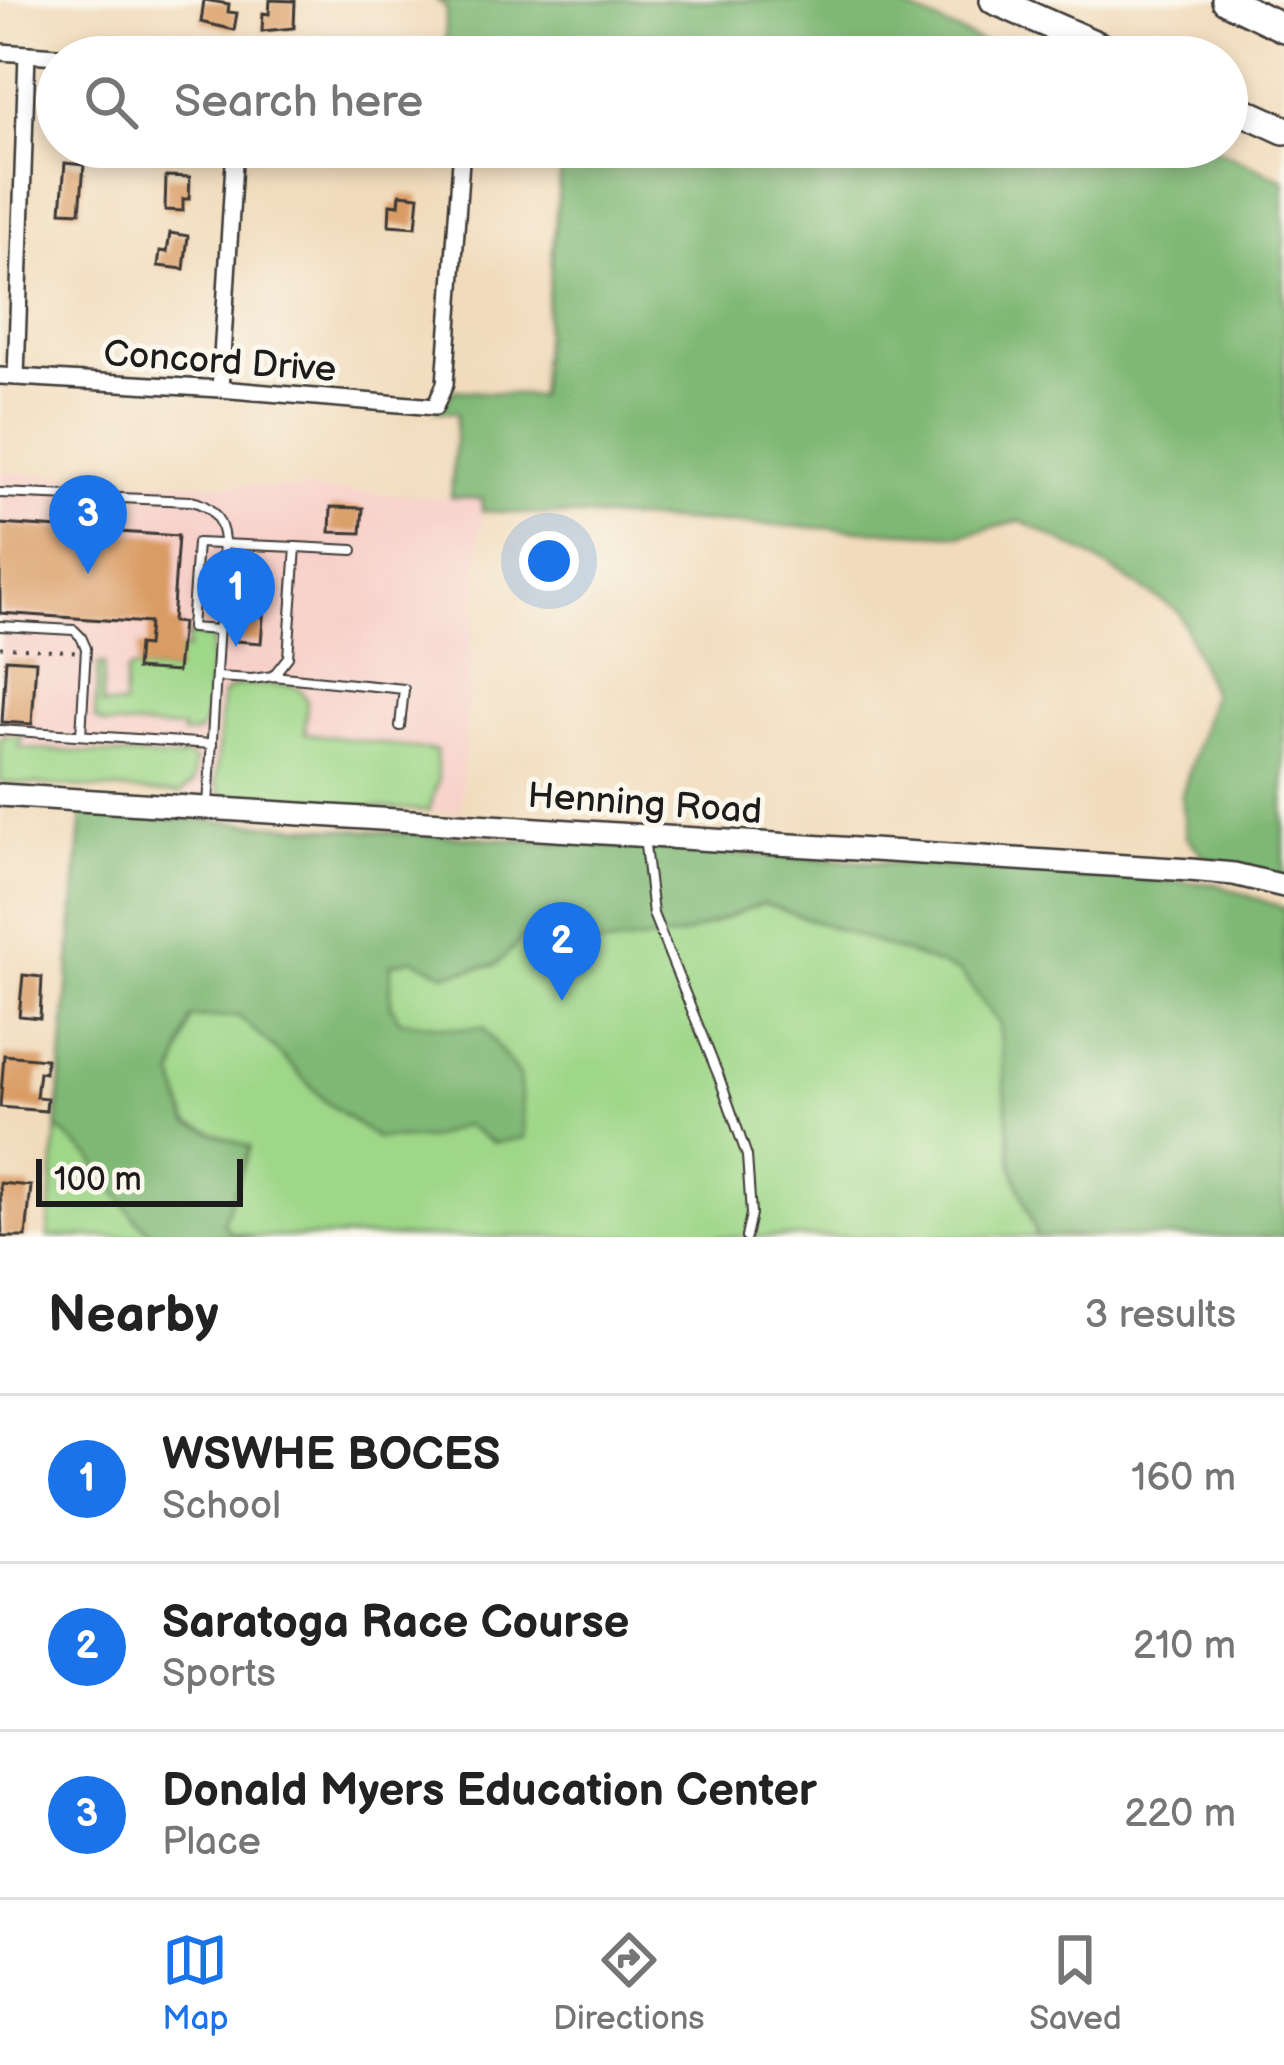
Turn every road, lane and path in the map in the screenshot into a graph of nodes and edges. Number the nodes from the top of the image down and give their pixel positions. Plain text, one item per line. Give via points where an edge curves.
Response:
1 (994, 0) edge
2 (1226, 0) edge
3 (1284, 28) edge
4 (1075, 36) edge
5 (0, 52) edge
6 (27, 54) junction
7 (36, 55) edge
8 (1248, 114) edge
9 (1284, 130) edge
10 (234, 168) edge
11 (460, 168) edge
12 (8, 376) edge
13 (220, 388) junction
14 (0, 493) edge
15 (223, 544) junction
16 (296, 547) junction
17 (353, 550) dead end
18 (0, 626) edge
19 (218, 630) junction
20 (0, 647) edge
21 (76, 652) dead end
22 (273, 676) junction
23 (216, 677) junction
24 (400, 726) dead end
25 (0, 730) edge
26 (81, 735) junction
27 (212, 744) junction
28 (0, 795) edge
29 (208, 808) junction
30 (644, 835) junction
31 (1284, 886) edge
32 (751, 1214) junction
33 (746, 1237) edge
34 (756, 1237) edge

1 - 4 highway
2 - 3 highway
5 - 6 street
6 - 7 street
6 - 12 street
8 - 9 highway
10 - 13 street
11 - 13 street, Concord Drive via 445,384 435,406
12 - 13 street, Concord Drive
14 - 15 lane via 198,502 217,516
15 - 16 lane
15 - 19 lane
15 - 19 lane via 197,543 191,628
16 - 17 lane
16 - 22 lane via 288,657
18 - 26 lane via 81,637
19 - 23 lane
20 - 21 path
22 - 23 lane
22 - 24 lane via 404,688
23 - 27 lane
25 - 26 lane
26 - 27 lane
27 - 29 lane
28 - 29 street, Henning Road
29 - 30 street, Henning Road
30 - 31 street, Henning Road via 1190,870
30 - 32 lane via 653,914 747,1156
32 - 33 lane
32 - 34 lane

